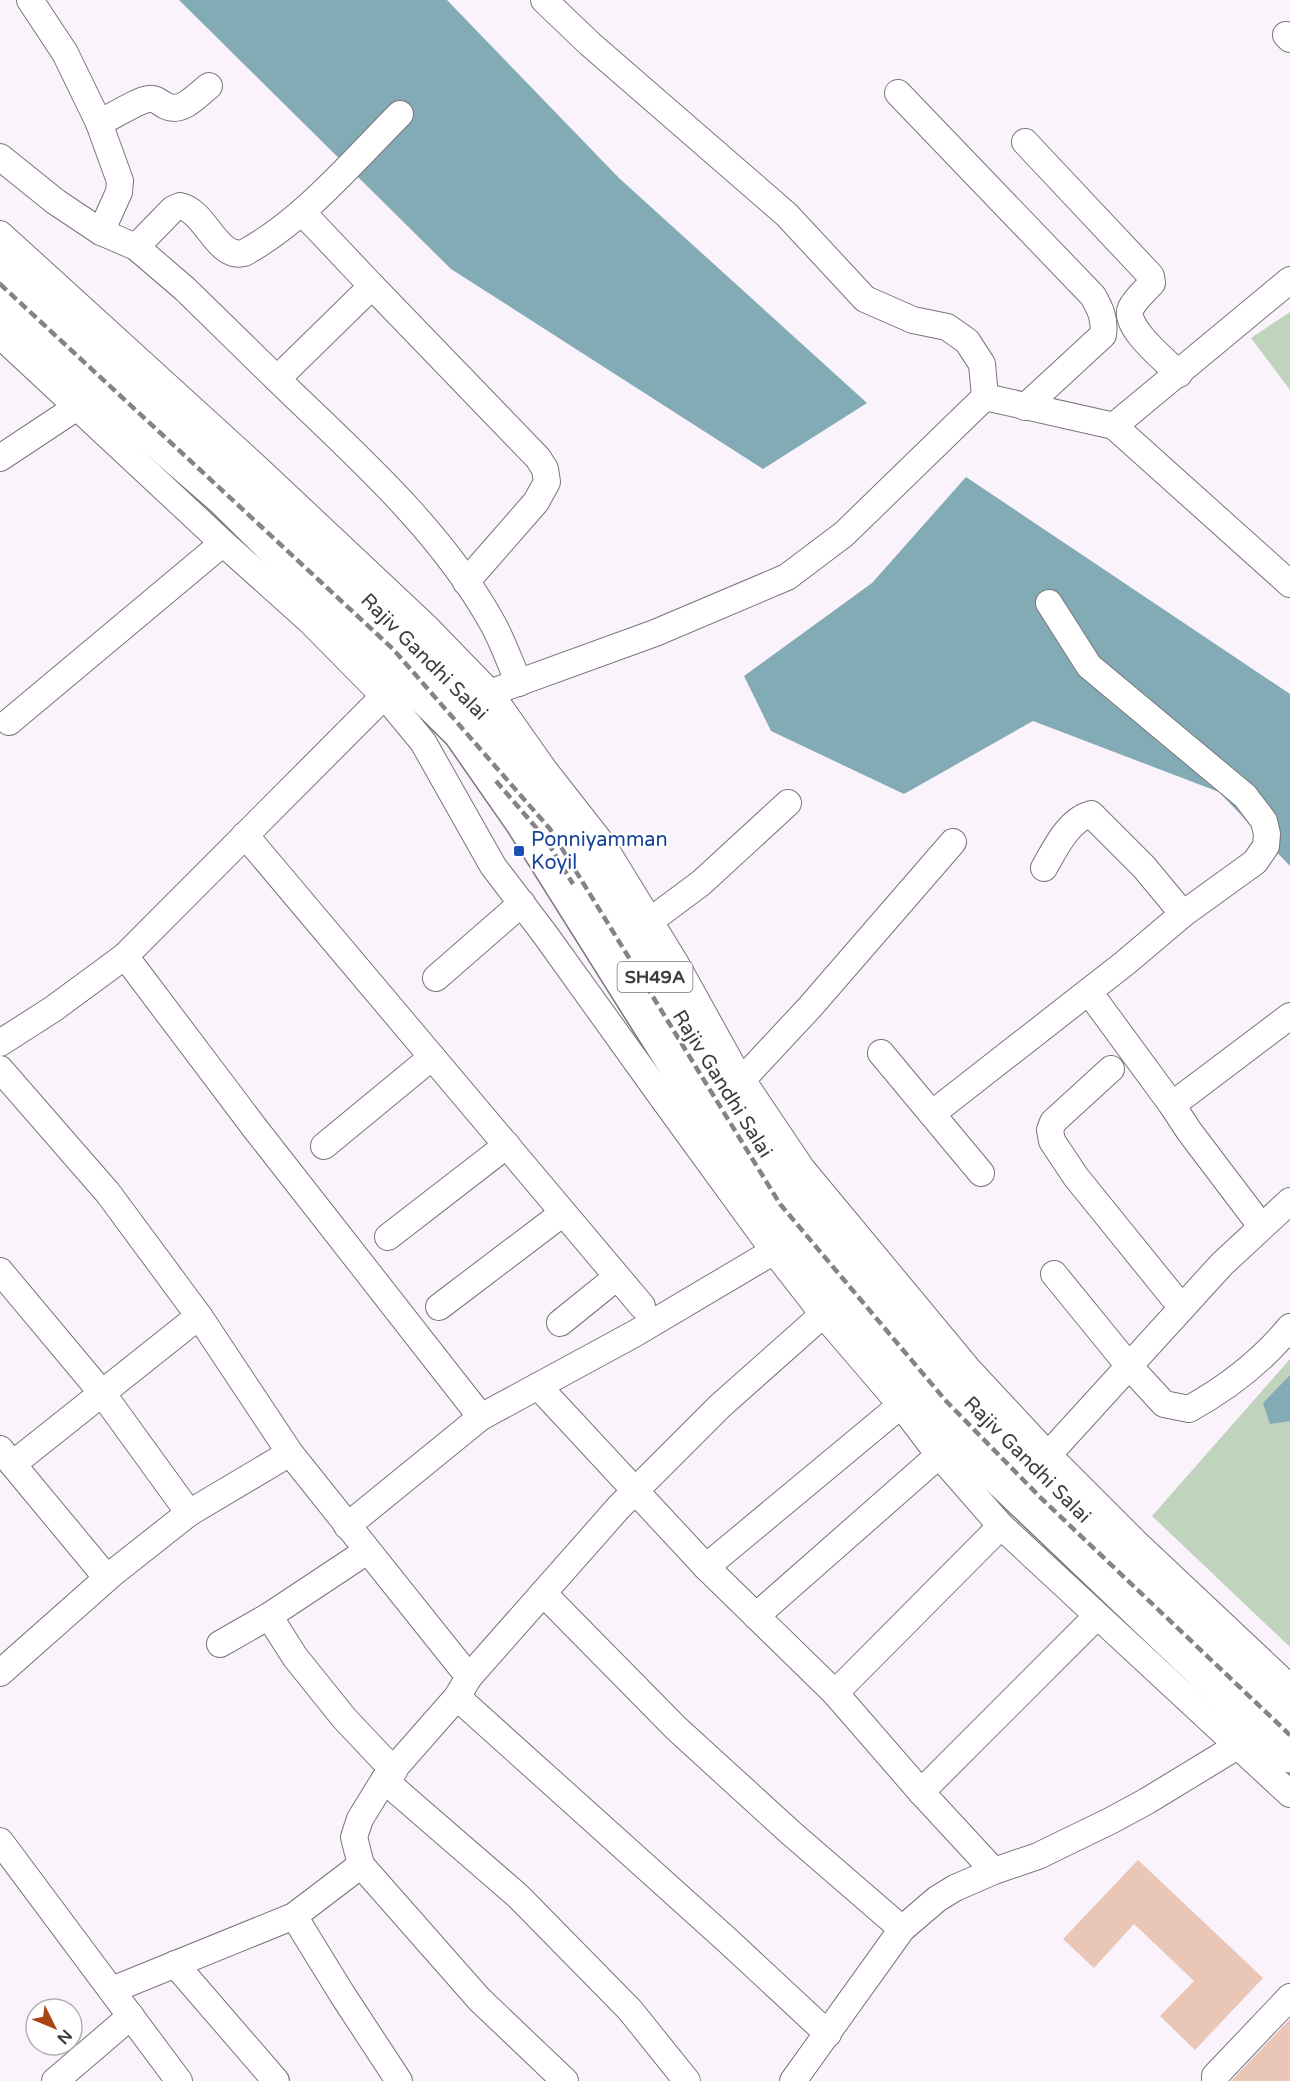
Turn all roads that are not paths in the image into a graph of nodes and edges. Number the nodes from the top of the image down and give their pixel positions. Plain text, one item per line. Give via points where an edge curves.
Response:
1 (30, 0) edge
2 (544, 0) edge
3 (209, 86) dead end
4 (898, 93) dead end
5 (400, 114) dead end
6 (99, 123) junction
7 (1025, 142) dead end
8 (0, 157) edge
9 (302, 212) junction
10 (101, 232) junction
11 (0, 234) edge
12 (136, 248) junction
13 (0, 259) edge
14 (1290, 280) edge
15 (372, 286) junction
16 (0, 300) edge
17 (1130, 309) junction
18 (0, 335) edge
19 (1103, 335) junction
20 (1179, 374) junction
21 (277, 379) junction
22 (985, 397) junction
23 (89, 400) junction
24 (1026, 407) junction
25 (1114, 426) junction
26 (0, 458) edge
27 (223, 543) junction
28 (466, 582) junction
29 (1290, 584) edge
30 (1049, 603) dead end
31 (519, 683) junction
32 (393, 687) junction
33 (480, 697) junction
34 (9, 722) dead end
35 (788, 803) dead end
36 (245, 835) junction
37 (953, 842) dead end
38 (1044, 868) dead end
39 (522, 903) junction
40 (1183, 914) junction
41 (650, 921) junction
42 (125, 956) junction
43 (436, 978) dead end
44 (1089, 992) junction
45 (1290, 1016) edge
46 (0, 1043) edge
47 (881, 1053) dead end
48 (432, 1057) junction
49 (0, 1069) edge
50 (1111, 1069) dead end
51 (742, 1080) junction
52 (1172, 1105) junction
53 (933, 1113) junction
54 (507, 1145) junction
55 (324, 1146) dead end
56 (981, 1173) dead end
57 (1290, 1201) edge
58 (563, 1213) junction
59 (1261, 1226) junction
60 (388, 1237) dead end
61 (774, 1251) junction
62 (0, 1271) edge
63 (1054, 1274) dead end
64 (617, 1277) junction
65 (642, 1306) dead end
66 (832, 1306) junction
67 (439, 1307) dead end
68 (1182, 1308) junction
69 (199, 1316) junction
70 (560, 1323) dead end
71 (1290, 1327) edge
72 (1129, 1366) junction
73 (538, 1386) junction
74 (102, 1393) junction
75 (901, 1405) junction
76 (481, 1417) junction
77 (290, 1453) junction
78 (939, 1455) junction
79 (1048, 1455) junction
80 (6, 1456) edge
81 (635, 1491) junction
82 (189, 1513) junction
83 (347, 1526) junction
84 (1002, 1526) junction
85 (367, 1551) junction
86 (705, 1567) junction
87 (107, 1578) junction
88 (543, 1593) junction
89 (270, 1616) junction
90 (756, 1616) junction
91 (1097, 1616) junction
92 (220, 1644) dead end
93 (0, 1672) edge
94 (463, 1687) junction
95 (1290, 1688) edge
96 (835, 1693) junction
97 (1264, 1731) edge
98 (1290, 1756) edge
99 (389, 1775) junction
100 (921, 1792) junction
101 (1290, 1794) edge
102 (0, 1841) edge
103 (362, 1865) junction
104 (994, 1871) junction
105 (294, 1916) junction
106 (902, 1929) junction
107 (175, 1964) junction
108 (112, 1990) junction
109 (1290, 1997) edge
110 (131, 2016) junction
111 (828, 2034) junction
112 (55, 2081) edge
113 (179, 2081) edge
114 (276, 2081) edge
115 (399, 2081) edge
116 (565, 2081) edge
117 (687, 2081) edge
118 (794, 2081) edge
119 (1215, 2081) edge

1 - 6 street via 65,53
2 - 22 street via 787,215 865,299 913,320 947,327 968,341 982,364
3 - 6 street via 182,107 172,109 146,99
4 - 19 street via 1093,296 1102,312
5 - 9 street
6 - 10 street via 121,186
7 - 17 street via 1151,276 1152,283
8 - 10 street
9 - 12 street via 277,233 239,254 219,242 192,211 180,206 172,209
9 - 15 street
10 - 12 street
11 - 33 street via 428,628
12 - 21 street via 185,289
13 - 33 main road, Rajiv Gandhi Salai / SH49A via 243,476
14 - 20 street
15 - 21 street
15 - 28 street via 545,469 547,482 536,502
16 - 23 main road, Rajiv Gandhi Salai / SH49A
17 - 19 street
17 - 20 street via 1134,329
18 - 23 street
19 - 24 street
20 - 25 street
21 - 28 street via 404,503
22 - 24 street
22 - 31 street via 844,534 787,577 655,633
23 - 26 street
23 - 27 street
23 - 32 main road, Rajiv Gandhi Salai / SH49A via 223,499
24 - 25 street
25 - 29 street
27 - 32 street via 310,621
27 - 34 street
28 - 31 street via 494,624
30 - 40 street via 1089,666 1245,796 1264,821 1266,846 1255,862
31 - 33 street
32 - 36 street
32 - 39 street via 493,866
32 - 66 main road, Rajiv Gandhi Salai / SH49A via 460,733 522,822 766,1210
33 - 41 street via 603,845
33 - 97 main road, Rajiv Gandhi Salai / SH49A via 483,713 548,806 790,1192 997,1436
35 - 41 street via 701,883
36 - 42 street
36 - 48 street
37 - 51 street
38 - 40 street via 1074,824 1091,814 1144,867
39 - 43 street
39 - 61 street
40 - 44 street
41 - 51 street
42 - 46 street
42 - 76 street via 254,1128
44 - 52 street
44 - 53 street
45 - 52 street
47 - 53 street
48 - 54 street
48 - 55 street
49 - 69 street via 108,1193
50 - 68 street via 1053,1122 1052,1141 1076,1177
51 - 79 street via 802,1169 968,1369
52 - 59 street
53 - 56 street
54 - 58 street
54 - 60 street
57 - 59 street
58 - 64 street
58 - 67 street
59 - 68 street
61 - 66 street
61 - 73 street
62 - 74 street
63 - 72 street
64 - 65 street
64 - 70 street
66 - 75 street
66 - 81 street via 720,1406
66 - 97 main road, Rajiv Gandhi Salai / SH49A via 975,1456
68 - 72 street
69 - 74 street
69 - 77 street
71 - 72 street via 1275,1345 1222,1390 1189,1409 1164,1404
72 - 79 street
73 - 76 street
73 - 81 street
74 - 80 street
74 - 82 street
75 - 78 street
75 - 86 street
76 - 83 street
77 - 82 street
77 - 83 street
78 - 84 street
78 - 90 street
79 - 95 street
80 - 87 street
81 - 86 street
81 - 88 street
82 - 87 street
83 - 85 street
84 - 91 street
84 - 96 street
85 - 89 street
85 - 94 street
86 - 90 street
87 - 93 street
88 - 94 street
88 - 106 street via 676,1728
89 - 92 street
89 - 99 street via 295,1657
90 - 96 street
91 - 97 street
91 - 100 street
94 - 99 street
94 - 111 street
96 - 100 street
97 - 98 main road, Rajiv Gandhi Salai / SH49A
97 - 101 street
97 - 104 street via 1147,1802 1038,1856
99 - 103 street via 360,1819 354,1837
99 - 117 street via 518,1896 630,2010
100 - 104 street
102 - 108 street
103 - 105 street
103 - 116 street via 479,1999
104 - 106 street via 937,1899
105 - 107 street
105 - 115 street
106 - 111 street
107 - 108 street
107 - 114 street
108 - 110 street
109 - 119 street via 1215,2076
110 - 112 street
110 - 113 street
111 - 118 street

